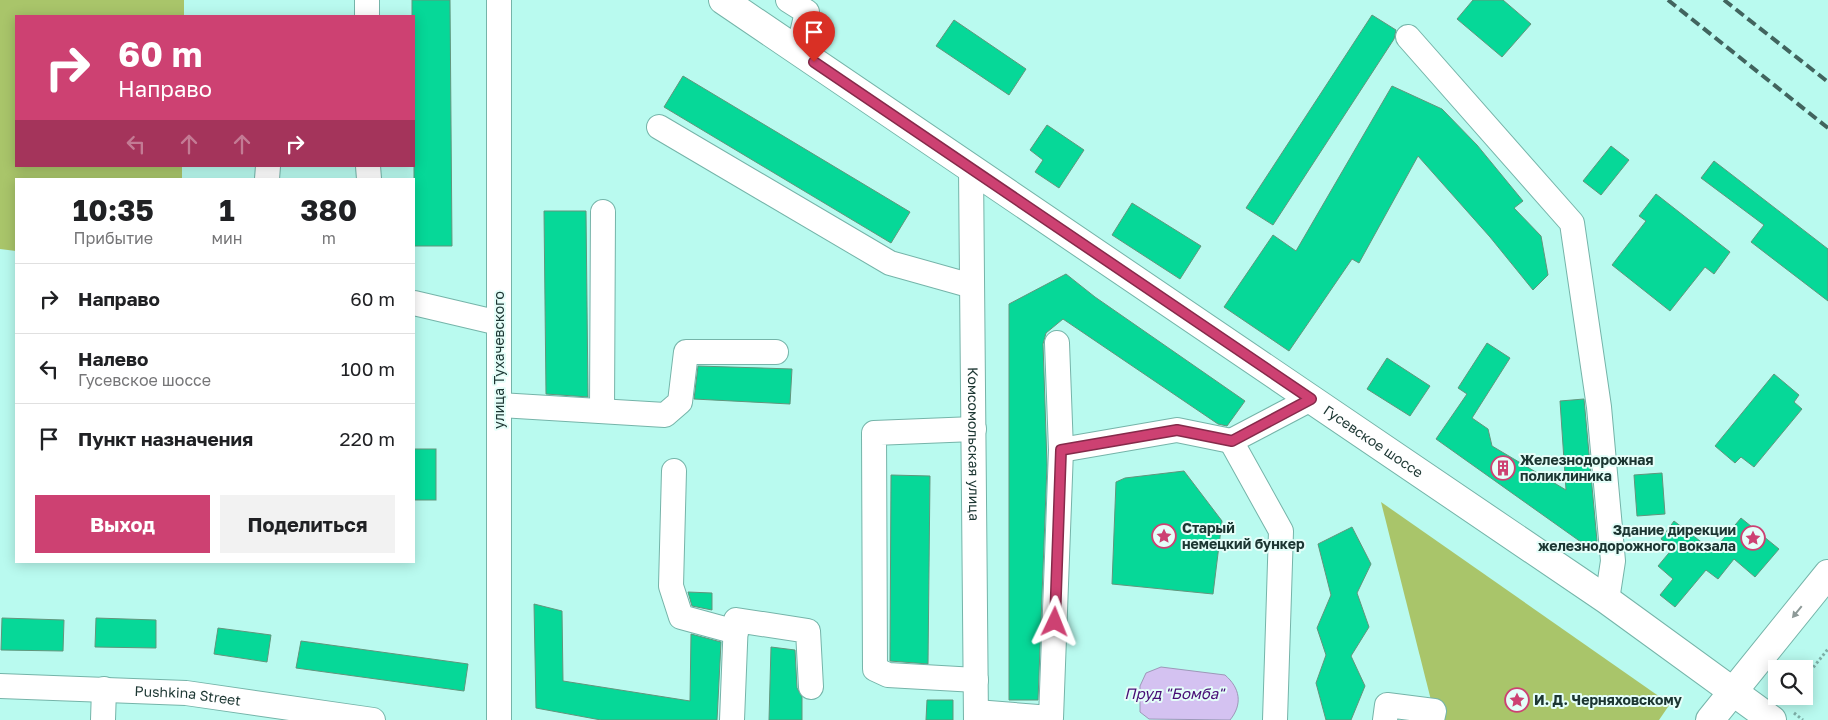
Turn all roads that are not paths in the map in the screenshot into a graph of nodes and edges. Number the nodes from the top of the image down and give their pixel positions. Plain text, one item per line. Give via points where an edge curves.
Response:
1 (367, 0) edge
2 (499, 0) edge
3 (723, 0) edge
4 (801, 4) edge
5 (367, 15) edge
6 (1408, 37) dead end
7 (798, 51) junction
8 (659, 127) dead end
9 (972, 168) junction
10 (603, 212) dead end
11 (972, 286) junction
12 (415, 302) edge
13 (499, 323) junction
14 (1057, 343) dead end
15 (776, 352) dead end
16 (1311, 399) junction
17 (499, 405) junction
18 (602, 411) junction
19 (974, 429) junction
20 (1232, 441) junction
21 (1061, 450) junction
22 (674, 471) dead end
23 (1828, 574) edge
24 (1607, 600) junction
25 (736, 632) junction
26 (976, 680) junction
27 (0, 686) edge
28 (811, 687) dead end
29 (104, 689) junction
30 (1733, 691) junction
31 (1778, 712) edge
32 (976, 716) edge
33 (103, 720) edge
34 (373, 720) edge
35 (500, 720) edge
36 (732, 720) edge
37 (1275, 720) edge
38 (1385, 720) edge
39 (1432, 720) edge
40 (1710, 720) edge

1 - 5 street
2 - 13 street, улица Тухачевского
3 - 7 main road, Гусевское шоссе
4 - 7 street
6 - 24 street via 1572,223 1599,407 1613,561
7 - 9 main road, Гусевское шоссе
8 - 11 street via 890,262
9 - 11 street, Комсомольская улица
9 - 16 main road, Гусевское шоссе
10 - 18 street
11 - 19 street, Комсомольская улица
12 - 13 street
13 - 17 street, улица Тухачевского
14 - 21 street
15 - 18 street via 686,352 680,402 665,415
16 - 20 street
16 - 24 main road, Гусевское шоссе
17 - 18 street
17 - 35 street, улица Тухачевского
19 - 26 street, Комсомольская улица
19 - 26 street via 874,434 875,669 888,675
20 - 21 street via 1177,430
20 - 37 street via 1281,531
21 - 32 street via 1051,718
22 - 25 street via 671,586 681,617
23 -> 30 main road
24 - 30 main road, Гусевское шоссе
25 - 28 street via 736,620 808,631
25 - 36 street
26 - 32 street, Комсомольская улица
27 - 29 street, Pushkina Street
29 - 33 street
29 - 34 street, Pushkina Street via 186,693
30 - 31 main road, Гусевское шоссе
30 - 40 main road
38 - 39 street via 1387,705 1434,711

